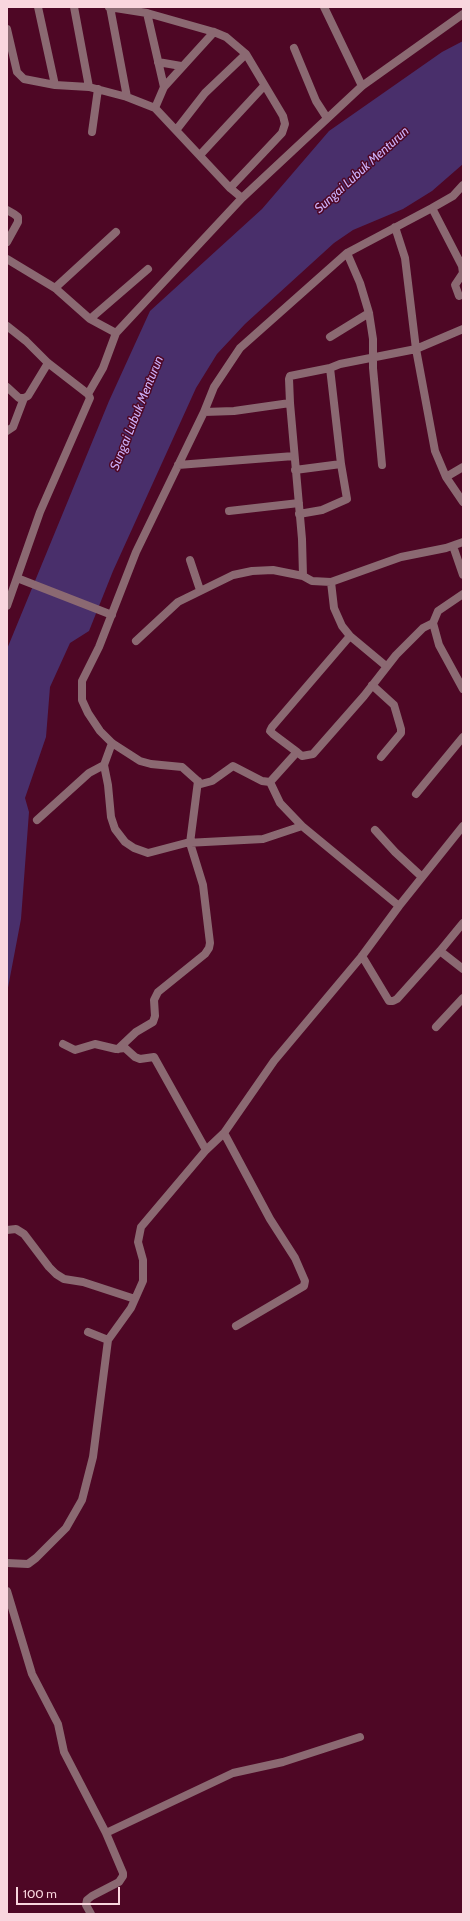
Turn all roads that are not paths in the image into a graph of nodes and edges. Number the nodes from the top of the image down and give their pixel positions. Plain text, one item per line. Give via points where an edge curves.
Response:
1 (38, 7) edge
2 (74, 7) edge
3 (110, 7) edge
4 (324, 7) edge
5 (146, 13) junction
6 (463, 14) edge
7 (7, 29) edge
8 (214, 32) junction
9 (294, 48) dead end
10 (246, 54) junction
11 (158, 62) junction
12 (182, 66) junction
13 (55, 85) junction
14 (164, 86) junction
15 (264, 86) junction
16 (362, 86) junction
17 (89, 87) junction
18 (98, 89) junction
19 (127, 97) junction
20 (155, 108) junction
21 (327, 118) junction
22 (177, 129) junction
23 (92, 132) dead end
24 (200, 155) junction
25 (463, 185) edge
26 (230, 188) junction
27 (242, 198) junction
28 (432, 208) junction
29 (7, 210) edge
30 (395, 227) junction
31 (116, 232) dead end
32 (7, 242) edge
33 (347, 253) junction
34 (7, 259) edge
35 (148, 268) dead end
36 (55, 288) junction
37 (459, 296) dead end
38 (369, 313) junction
39 (90, 319) junction
40 (7, 326) edge
41 (463, 330) edge
42 (116, 333) junction
43 (330, 337) dead end
44 (416, 349) junction
45 (373, 358) junction
46 (48, 363) junction
47 (330, 368) junction
48 (7, 387) edge
49 (88, 394) junction
50 (24, 398) junction
51 (290, 403) junction
52 (204, 412) junction
53 (7, 431) edge
54 (294, 456) junction
55 (341, 464) junction
56 (178, 465) junction
57 (382, 465) dead end
58 (463, 467) edge
59 (295, 470) junction
60 (446, 476) junction
61 (463, 502) edge
62 (299, 503) junction
63 (229, 511) dead end
64 (299, 514) junction
65 (463, 542) edge
66 (453, 546) junction
67 (190, 560) dead end
68 (463, 575) edge
69 (303, 576) junction
70 (20, 579) junction
71 (331, 582) junction
72 (200, 590) junction
73 (463, 594) edge
74 (7, 606) edge
75 (109, 614) junction
76 (433, 623) junction
77 (350, 636) junction
78 (136, 641) dead end
79 (386, 666) junction
80 (372, 685) junction
81 (463, 689) edge
82 (463, 737) edge
83 (112, 743) junction
84 (297, 752) junction
85 (381, 757) dead end
86 (104, 765) junction
87 (198, 781) junction
88 (270, 782) junction
89 (416, 794) dead end
90 (37, 820) dead end
91 (302, 826) junction
92 (463, 826) edge
93 (375, 830) dead end
94 (190, 843) junction
95 (422, 877) junction
96 (399, 906) junction
97 (463, 923) edge
98 (440, 952) junction
99 (362, 956) junction
100 (463, 969) edge
101 (463, 998) edge
102 (436, 1027) dead end
103 (63, 1044) dead end
104 (118, 1049) junction
105 (224, 1133) junction
106 (206, 1150) junction
107 (7, 1230) edge
108 (135, 1299) junction
109 (236, 1326) dead end
110 (88, 1332) dead end
111 (108, 1340) junction
112 (7, 1563) edge
113 (7, 1591) edge
114 (360, 1737) dead end
115 (106, 1833) junction
116 (91, 1914) edge

1 - 13 street
2 - 17 street
3 - 5 street
3 - 19 street
4 - 16 street
5 - 8 street
5 - 11 street
6 - 16 street
7 - 13 street via 18,75 24,79
8 - 10 street via 226,37
8 - 12 street
9 - 21 street via 316,101
10 - 15 street
10 - 22 street via 205,93
11 - 12 street
11 - 14 street
12 - 14 street
13 - 17 street
14 - 20 street
15 - 24 street
15 - 26 street via 285,120 284,128
16 - 21 street
17 - 18 street
18 - 19 street
18 - 23 street
19 - 20 street
20 - 22 street
21 - 27 street
22 - 24 street
24 - 26 street
25 - 28 street via 453,196
26 - 27 street
27 - 42 street
28 - 30 street
28 - 37 street via 462,266 463,273 455,285
29 - 32 street via 18,218
30 - 33 street
30 - 44 street via 405,258
31 - 36 street
33 - 38 street
33 - 52 street via 240,348 214,387
34 - 36 street
35 - 39 street
36 - 39 street
38 - 43 street
38 - 45 street
39 - 42 street
40 - 46 street
41 - 44 street
42 - 49 street via 103,368
44 - 45 street
44 - 60 street via 435,451
45 - 47 street
45 - 57 street
46 - 49 street
46 - 50 street via 28,396
47 - 51 street via 290,376
47 - 55 street
48 - 50 street via 19,398
49 - 70 street via 89,405 40,512
50 - 53 street via 13,427
51 - 52 street via 234,411
51 - 54 street
52 - 56 street
54 - 56 street
54 - 59 street
55 - 59 street
55 - 64 street via 347,500 322,510
56 - 75 street
58 - 60 street
59 - 62 street
60 - 61 street
62 - 63 street
62 - 64 street
64 - 69 street
65 - 66 street
66 - 68 street
66 - 71 street via 401,557
67 - 72 street
69 - 71 street via 312,581
69 - 72 street via 273,570 252,571 233,575
70 - 74 street
70 - 75 street
71 - 77 street via 337,617
72 - 78 street via 178,602
73 - 76 street via 438,611
75 - 83 street via 99,647 82,681 82,700 100,731
76 - 79 street via 423,628
76 - 81 street via 439,645
77 - 79 street
77 - 84 street via 270,731
79 - 80 street
80 - 84 street via 313,754 302,756
80 - 85 street via 394,704 401,729 401,734
82 - 89 street
83 - 86 street
83 - 87 street via 140,761 182,767
84 - 88 street
86 - 90 street via 89,773
86 - 94 street via 111,817 115,829 125,842 148,852
87 - 88 street via 201,784 206,783 235,766 262,781
87 - 94 street
88 - 91 street via 280,803
91 - 94 street via 263,839
91 - 96 street
92 - 95 street
93 - 95 street
94 - 104 street via 203,885 209,948 158,992 155,997 156,1016 153,1022 136,1032
95 - 96 street
96 - 99 street
97 - 98 street
98 - 99 street via 393,1001 389,1001
98 - 100 street
99 - 105 street via 274,1061
101 - 102 street
103 - 104 street via 75,1050 95,1044
104 - 106 street via 125,1048 140,1059 151,1056 156,1059
105 - 106 street
105 - 109 street via 270,1219 295,1258 305,1281 304,1286
106 - 108 street via 141,1227 138,1242 143,1281
107 - 108 street via 16,1229 24,1234 56,1274 64,1279 83,1282
108 - 111 street
110 - 111 street
111 - 112 street via 93,1457 82,1500 66,1528 36,1558 28,1564
113 - 115 street via 32,1674 58,1724 64,1752
114 - 115 street via 283,1762 233,1773
115 - 116 street via 123,1876 119,1882 87,1900 86,1905

